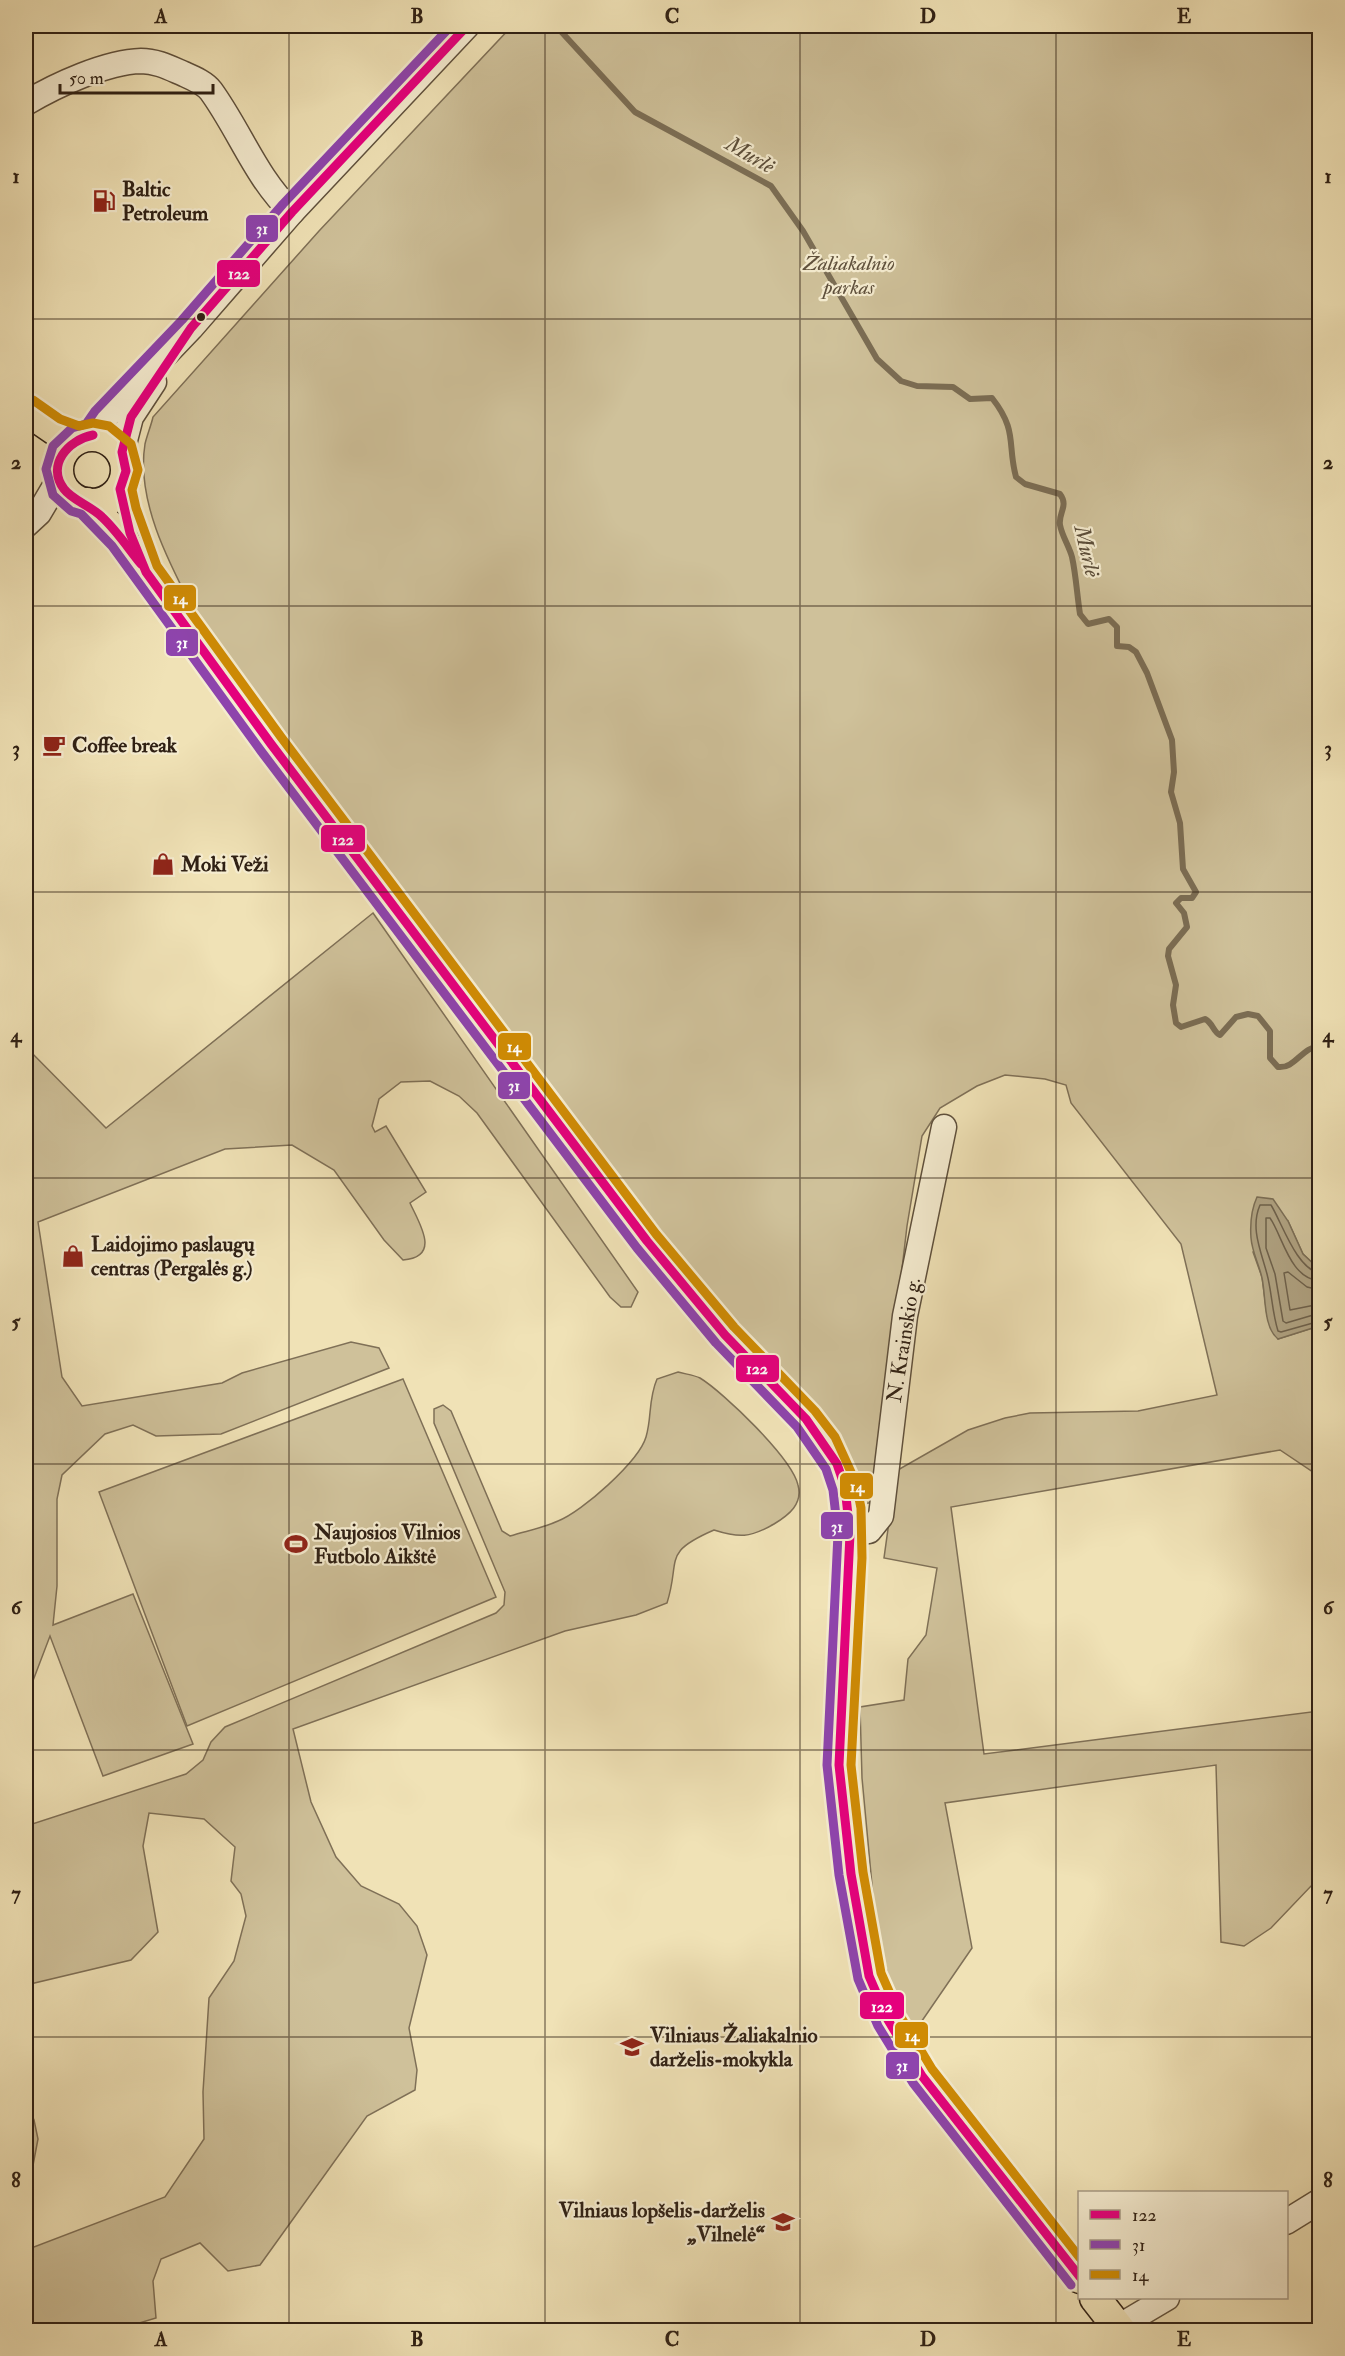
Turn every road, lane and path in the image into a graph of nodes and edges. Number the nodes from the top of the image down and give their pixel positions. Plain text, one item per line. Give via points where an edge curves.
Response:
1 (467, 26) edge
2 (26, 102) edge
3 (292, 212) junction
4 (191, 328) junction
5 (26, 410) edge
6 (26, 427) edge
7 (85, 437) junction
8 (122, 452) junction
9 (70, 488) junction
10 (120, 489) junction
11 (32, 519) edge
12 (146, 572) junction
13 (944, 1127) dead end
14 (850, 1534) junction
15 (1320, 2201) edge
16 (1288, 2221) edge
17 (1078, 2275) edge
18 (1096, 2299) edge
19 (1165, 2299) edge
20 (1119, 2329) edge

1 - 3 street
2 - 3 street via 46,90 120,65 160,63 209,89 266,183
3 - 4 street
4 - 7 street
4 - 8 street via 131,417
5 - 7 main road via 55,430
6 - 9 main road
7 - 8 main road via 114,443
7 - 9 main road via 64,451
8 - 10 main road via 126,471
9 - 10 main road via 105,501
9 - 11 street
9 - 12 main road via 121,538
10 - 12 main road via 130,533
12 - 14 main road via 278,754 675,1276 825,1443 845,1486
13 - 14 street, N. Krainskio g. via 905,1316 881,1516 869,1532
14 - 17 main road via 839,1765 850,1874 870,1976 888,2020 922,2076
15 - 16 street
18 - 20 main road
19 - 20 street

